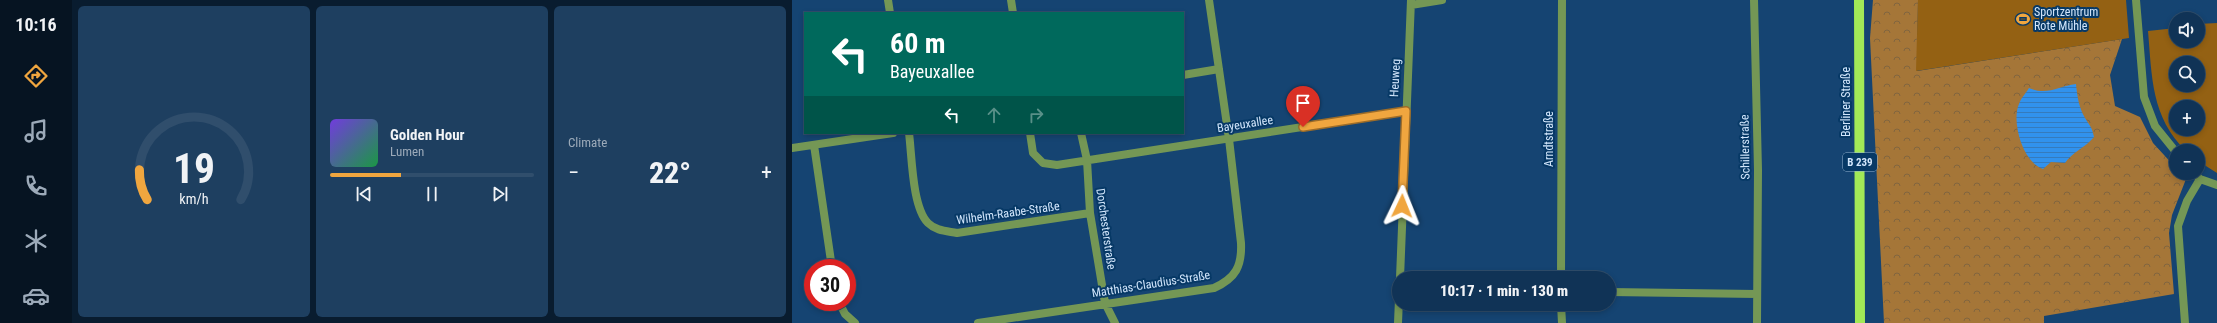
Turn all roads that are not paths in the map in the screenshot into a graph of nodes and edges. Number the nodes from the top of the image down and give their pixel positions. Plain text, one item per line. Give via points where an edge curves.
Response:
1 (888, 0) edge
2 (1011, 0) edge
3 (1209, 0) edge
4 (1442, 0) edge
5 (1562, 0) edge
6 (1754, 0) edge
7 (1859, 0) edge
8 (2136, 0) edge
9 (1411, 2) edge
10 (890, 12) edge
11 (1013, 12) edge
12 (1220, 69) junction
13 (1184, 75) edge
14 (1406, 111) junction
15 (886, 134) edge
16 (909, 134) edge
17 (1030, 134) edge
18 (1081, 134) edge
19 (1229, 139) junction
20 (2170, 144) edge
21 (814, 145) junction
22 (792, 148) edge
23 (1087, 160) junction
24 (2195, 180) edge
25 (2205, 180) edge
26 (2217, 185) edge
27 (1090, 214) junction
28 (831, 259) edge
29 (1400, 271) edge
30 (1561, 271) edge
31 (1616, 292) edge
32 (1757, 294) junction
33 (1105, 303) junction
34 (844, 311) edge
35 (1398, 311) edge
36 (1561, 311) edge
37 (855, 323) edge
38 (978, 323) edge
39 (1115, 323) edge
40 (1398, 323) edge
41 (1562, 323) edge
42 (1757, 323) edge
43 (1860, 323) edge
44 (2185, 323) edge

1 - 10 street
2 - 11 street
3 - 12 street, Matthias-Claudius-Straße
4 - 9 street
5 - 30 street, Arndtstraße
6 - 32 street, Schillerstraße via 1758,170
7 - 43 main road, Berliner Straße / B 239
8 - 20 street via 2144,97 2155,126
9 - 14 street, Heuweg
12 - 13 street
12 - 19 street, Matthias-Claudius-Straße
14 - 19 street, Bayeuxallee
14 - 29 street, Heuweg
15 - 21 street
16 - 27 street, Wilhelm-Raabe-Straße via 919,209 928,223 941,231 957,232
17 - 23 street, Bayeuxallee via 1034,153 1043,163 1057,165
18 - 23 street, Dorchesterstraße
19 - 23 street, Bayeuxallee
19 - 33 street, Matthias-Claudius-Straße via 1242,258 1228,282 1214,288
21 - 22 street
21 - 28 street
23 - 27 street, Dorchesterstraße
24 - 44 street via 2178,226
25 - 26 street
27 - 33 street, Dorchesterstraße
31 - 32 street
32 - 42 street, Schillerstraße
33 - 38 street, Matthias-Claudius-Straße
33 - 39 street, Dorchesterstraße
34 - 37 street
35 - 40 street
36 - 41 street

